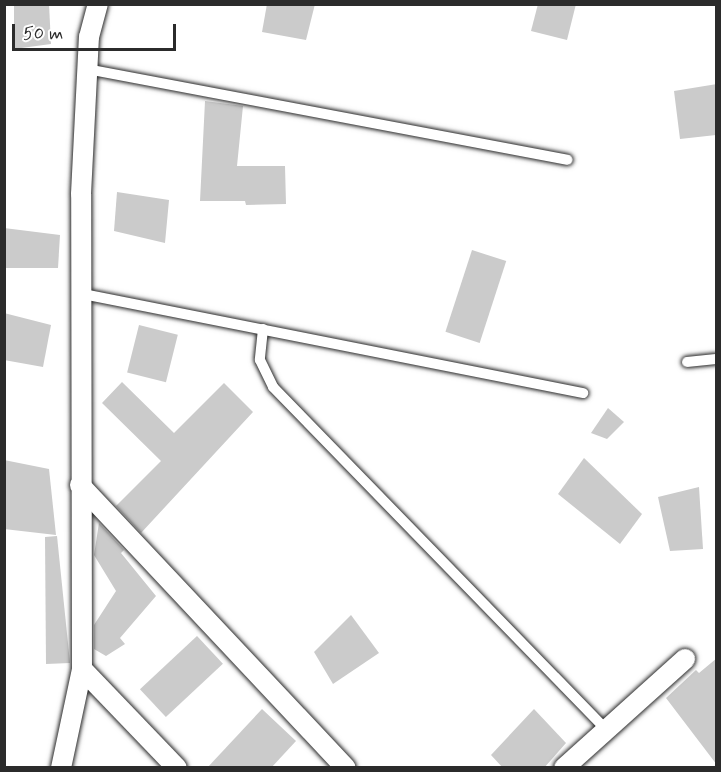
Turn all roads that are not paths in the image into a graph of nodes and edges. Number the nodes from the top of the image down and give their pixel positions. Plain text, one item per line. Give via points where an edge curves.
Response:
1 (98, 4) edge
2 (87, 69) junction
3 (567, 160) dead end
4 (84, 294) junction
5 (263, 329) junction
6 (717, 359) edge
7 (687, 362) dead end
8 (583, 393) dead end
9 (80, 485) junction
10 (685, 659) dead end
11 (82, 669) junction
12 (605, 728) junction
13 (61, 768) edge
14 (177, 768) edge
15 (346, 768) edge
16 (564, 768) edge

1 - 2 street via 89,37
2 - 3 lane
2 - 4 street via 81,194
4 - 5 lane
4 - 9 street
5 - 8 lane
5 - 12 lane via 260,360 273,387
6 - 7 lane
9 - 11 street
9 - 15 street
10 - 12 street
11 - 13 street
11 - 14 street
12 - 16 street

